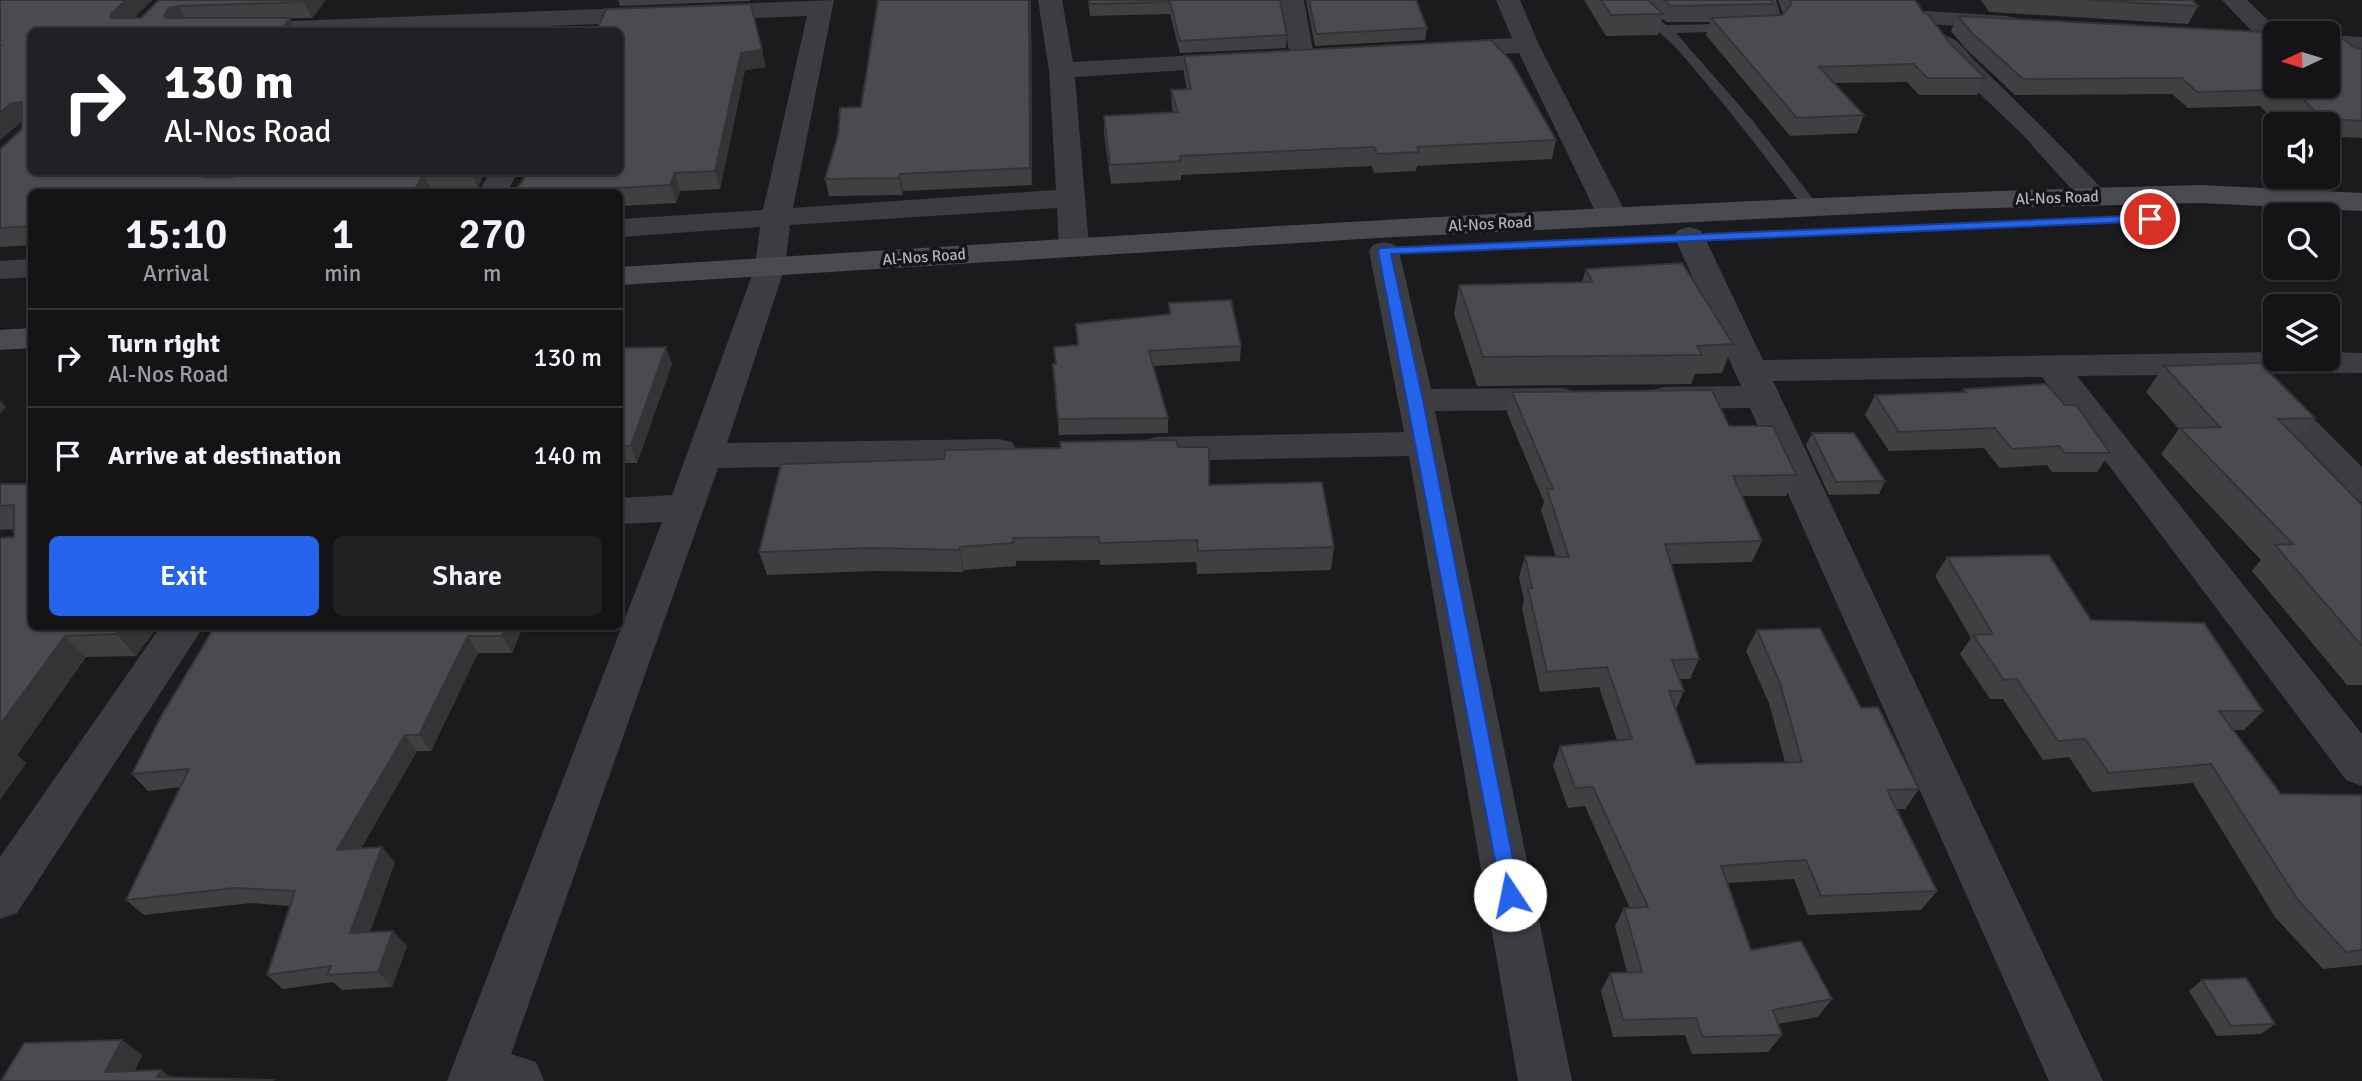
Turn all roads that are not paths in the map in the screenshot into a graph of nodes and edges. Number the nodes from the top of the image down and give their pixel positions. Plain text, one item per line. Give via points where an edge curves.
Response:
1 (383, 0) edge
2 (1050, 0) edge
3 (1292, 0) edge
4 (1508, 0) edge
5 (1637, 0) edge
6 (1770, 0) edge
7 (2234, 0) edge
8 (821, 4) edge
9 (1923, 9) edge
10 (588, 16) edge
11 (2036, 25) edge
12 (360, 28) edge
13 (1665, 29) junction
14 (2263, 29) edge
15 (2244, 37) edge
16 (2263, 38) edge
17 (2340, 43) edge
18 (2362, 44) edge
19 (1527, 45) junction
20 (1421, 50) edge
21 (1328, 55) edge
22 (1302, 56) junction
23 (1062, 70) junction
24 (2092, 195) junction
25 (1071, 198) junction
26 (2362, 202) edge
27 (1811, 207) junction
28 (1613, 217) junction
29 (776, 218) junction
30 (2263, 220) edge
31 (2340, 224) edge
32 (2362, 225) edge
33 (623, 228) edge
34 (1689, 236) junction
35 (1074, 247) junction
36 (1384, 251) junction
37 (28, 268) edge
38 (0, 270) edge
39 (623, 276) edge
40 (766, 280) junction
41 (623, 301) edge
42 (28, 313) edge
43 (0, 314) edge
44 (28, 338) edge
45 (0, 340) edge
46 (2239, 363) junction
47 (2362, 363) edge
48 (2051, 366) junction
49 (1755, 384) junction
50 (1636, 398) edge
51 (1595, 399) edge
52 (1416, 400) junction
53 (1424, 444) junction
54 (1119, 449) edge
55 (1036, 451) edge
56 (703, 456) junction
57 (2362, 489) edge
58 (686, 508) junction
59 (623, 511) edge
60 (181, 630) edge
61 (2345, 720) edge
62 (2362, 767) edge
63 (0, 897) edge
64 (474, 1081) edge
65 (517, 1081) edge
66 (1545, 1081) edge
67 (2076, 1081) edge

1 - 12 street
2 - 23 street
3 - 22 street
4 - 19 street
5 - 13 lane via 1643,15
6 - 13 lane via 1777,22 1770,27
7 - 14 street
8 - 10 street
8 - 29 street
9 - 11 street
9 - 24 street via 1966,67 2031,128
10 - 12 street
13 - 27 lane via 1758,134
15 - 16 street
17 - 18 street
19 - 20 street
19 - 28 street
21 - 22 street
22 - 23 street
23 - 25 street
24 - 26 main road, Al-Nos Road via 2201,194
24 - 27 main road, Al-Nos Road
25 - 29 street
25 - 35 street
27 - 28 main road, Al-Nos Road
28 - 35 main road, Al-Nos Road
29 - 33 street
29 - 40 street
30 - 34 main road, Al-Nos Road via 2150,219
31 - 32 main road
34 - 36 main road, Al-Nos Road
34 - 49 street
35 - 40 main road, Al-Nos Road
36 - 40 main road, Al-Nos Road
36 - 52 street
37 - 38 street
39 - 40 main road, Al-Nos Road
40 - 41 main road, Al-Nos Road
40 - 56 street
42 - 43 main road
44 - 45 main road
46 - 47 street
46 - 48 street
46 - 57 street
48 - 49 street
48 - 61 street
49 - 50 street
49 - 67 street
51 - 52 street
52 - 53 street
53 - 54 street
53 - 66 street
55 - 56 street
56 - 58 street
58 - 59 street
58 - 64 street
60 - 63 street
61 - 62 street
64 - 65 street

